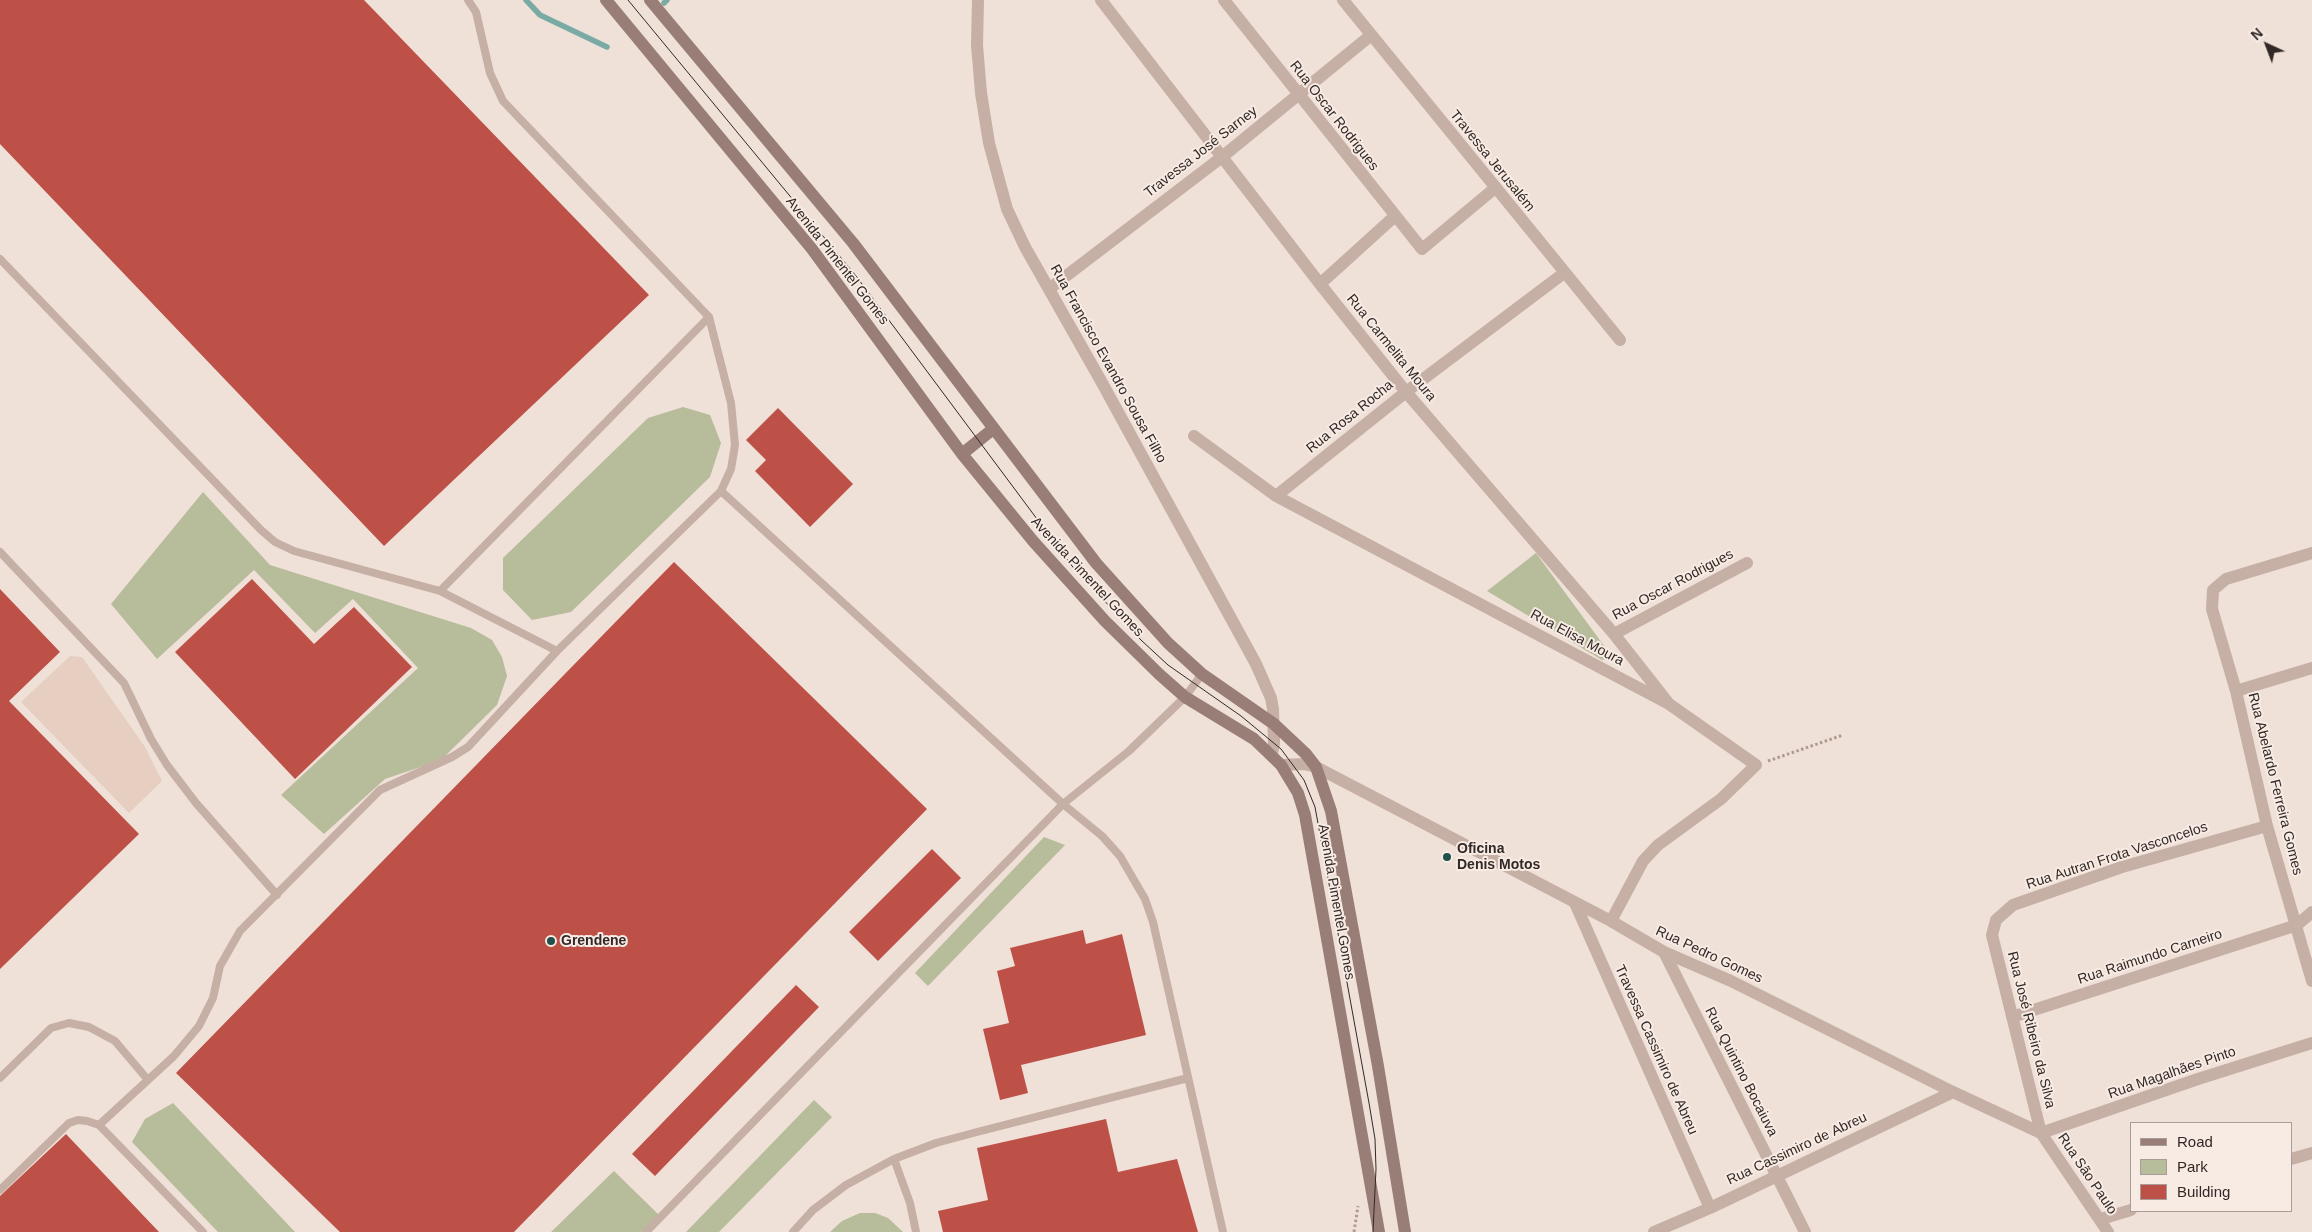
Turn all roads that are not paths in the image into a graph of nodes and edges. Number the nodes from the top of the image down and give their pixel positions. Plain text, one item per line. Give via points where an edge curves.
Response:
1 (468, 0) edge
2 (606, 0) edge
3 (650, 0) edge
4 (978, 0) edge
5 (1101, 0) edge
6 (1224, 0) edge
7 (1342, 0) edge
8 (1370, 36) junction
9 (1298, 94) junction
10 (1222, 157) junction
11 (1495, 188) junction
12 (1395, 216) junction
13 (0, 259) edge
14 (1564, 272) junction
15 (1320, 284) junction
16 (1049, 289) junction
17 (709, 317) junction
18 (1620, 340) dead end
19 (1406, 392) junction
20 (993, 429) junction
21 (1194, 436) dead end
22 (962, 454) junction
23 (721, 491) junction
24 (1276, 496) junction
25 (0, 552) edge
26 (2312, 553) edge
27 (1747, 563) dead end
28 (440, 591) junction
29 (1614, 634) junction
30 (557, 651) junction
31 (2312, 668) edge
32 (1202, 674) junction
33 (2236, 691) junction
34 (1185, 697) junction
35 (1669, 704) junction
36 (1274, 724) junction
37 (1272, 754) junction
38 (1281, 765) junction
39 (1316, 767) junction
40 (1064, 804) junction
41 (2267, 826) junction
42 (276, 895) junction
43 (1575, 904) junction
44 (2312, 912) edge
45 (1611, 921) junction
46 (2297, 925) junction
47 (1992, 934) joint
48 (1664, 952) junction
49 (2312, 981) edge
50 (2012, 1017) junction
51 (2312, 1043) edge
52 (0, 1078) edge
53 (1188, 1078) junction
54 (148, 1080) junction
55 (1953, 1092) junction
56 (99, 1125) junction
57 (2041, 1134) junction
58 (2312, 1153) edge
59 (894, 1159) junction
60 (2292, 1159) edge
61 (1776, 1176) junction
62 (0, 1190) edge
63 (1710, 1208) junction
64 (2130, 1210) edge
65 (2101, 1219) junction
66 (203, 1232) edge
67 (646, 1232) edge
68 (792, 1232) edge
69 (916, 1232) edge
70 (1223, 1232) edge
71 (1380, 1232) edge
72 (1405, 1232) edge
73 (1654, 1232) edge
74 (1805, 1232) edge
75 (2108, 1232) edge

1 - 17 lane via 476,12 490,72 503,101
2 - 22 main road, Avenida Pimentel Gomes via 812,249
3 - 20 main road, Avenida Pimentel Gomes via 853,243
4 - 16 street, Rua Francisco Evandro Sousa Filho via 977,45 988,143 1008,209
5 - 10 street, Rua Carmelita Moura
6 - 9 street, Rua Oscar Rodrigues
7 - 8 street, Travessa Jerusalém
8 - 9 street, Travessa José Sarney
8 - 11 street, Travessa Jerusalém
9 - 10 street, Travessa José Sarney
9 - 12 street, Rua Oscar Rodrigues
10 - 15 street, Rua Carmelita Moura
10 - 16 street, Travessa José Sarney
11 - 12 street, Rua Oscar Rodrigues via 1422,249
11 - 14 street, Travessa Jerusalém
12 - 15 street
13 - 28 lane via 276,542 294,551
14 - 18 street, Travessa Jerusalém
14 - 19 street, Rua Rosa Rocha
15 - 19 street, Rua Carmelita Moura
16 - 36 street, Rua Francisco Evandro Sousa Filho via 1256,664 1271,698
17 - 23 lane via 731,403 734,446 731,469
17 - 28 lane
19 - 24 street, Rua Rosa Rocha
19 - 29 street, Rua Carmelita Moura
20 - 22 main road
20 - 32 main road, Avenida Pimentel Gomes via 1096,563 1168,643
21 - 24 street, Rua Elisa Moura
22 - 34 main road, Avenida Pimentel Gomes via 1033,541 1105,621
23 - 30 lane
23 - 40 lane
24 - 35 street, Rua Elisa Moura
25 - 42 lane via 124,683 167,765
26 - 33 street, Rua Abelardo Ferreira Gomes via 2226,579 2213,590 2215,624
27 - 29 street, Rua Oscar Rodrigues
28 - 30 lane
29 - 35 street, Rua Carmelita Moura
30 - 42 lane via 468,747 380,790
31 - 33 street
32 - 34 lane
32 - 36 main road, Avenida Pimentel Gomes
33 - 41 street, Rua Abelardo Ferreira Gomes
34 - 37 main road, Avenida Pimentel Gomes via 1238,728
34 - 40 lane via 1129,751
35 - 45 street, Rua Elisa Moura via 1756,765 1721,799 1643,861
36 - 37 street, Rua Francisco Evandro Sousa Filho
36 - 39 main road, Avenida Pimentel Gomes
37 - 38 main road, Avenida Pimentel Gomes
38 - 39 street
38 - 71 main road, Avenida Pimentel Gomes via 1298,793 1305,815
39 - 43 street, Rua Pedro Gomes
39 - 72 main road, Avenida Pimentel Gomes via 1331,811
40 - 53 lane via 1120,856 1145,899 1154,922
40 - 67 lane
41 - 46 street, Rua Abelardo Ferreira Gomes
41 - 47 street, Rua Autran Frota Vasconcelos via 2122,867 2013,905 1996,920
42 - 54 lane via 240,931 220,966 213,998 199,1026
43 - 45 street, Rua Pedro Gomes
43 - 63 street, Travessa Cassimiro de Abreu
44 - 46 street
45 - 48 street, Rua Pedro Gomes
46 - 49 street, Rua Abelardo Ferreira Gomes
46 - 50 street, Rua Raimundo Carneiro
47 - 50 street, Rua José Ribeiro da Silva
48 - 55 street, Rua Pedro Gomes via 1731,981
48 - 61 street, Rua Quintino Bocaiuva
50 - 57 street, Rua José Ribeiro da Silva
51 - 57 street, Rua Magalhães Pinto
52 - 54 lane via 51,1028 69,1023 89,1027 115,1041
53 - 59 lane via 944,1140
53 - 70 lane
54 - 56 lane
55 - 57 street, Rua Pedro Gomes
55 - 61 street, Rua Cassimiro de Abreu
56 - 62 lane via 78,1120 69,1123
56 - 66 lane
57 - 65 street, Rua São Paulo
58 - 60 street
59 - 68 lane via 846,1185 813,1210
59 - 69 lane via 910,1203
61 - 63 street, Rua Cassimiro de Abreu
61 - 74 street, Rua Quintino Bocaiuva
63 - 73 street, Rua Cassimiro de Abreu
64 - 65 street
65 - 75 street, Rua São Paulo

